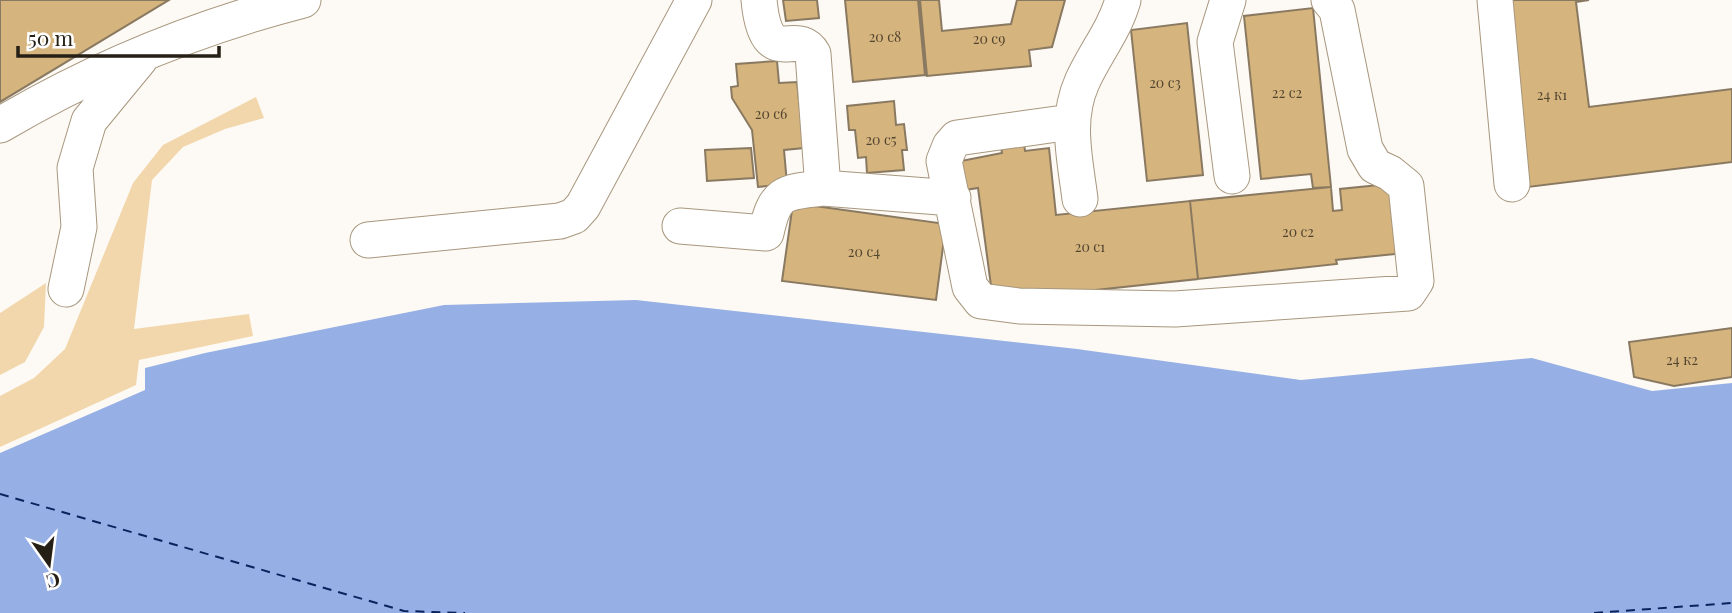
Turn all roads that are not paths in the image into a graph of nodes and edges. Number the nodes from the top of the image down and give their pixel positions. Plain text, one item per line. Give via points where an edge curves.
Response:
1 (303, 0) edge
2 (694, 0) edge
3 (759, 0) edge
4 (1123, 0) edge
5 (1228, 0) edge
6 (1329, 0) edge
7 (1495, 0) edge
8 (146, 51) junction
9 (1071, 122) junction
10 (0, 125) edge
11 (1232, 176) dead end
12 (1512, 184) dead end
13 (823, 188) junction
14 (953, 198) junction
15 (1080, 199) dead end
16 (680, 226) dead end
17 (368, 240) dead end
18 (66, 289) dead end

1 - 8 street
2 - 17 street via 583,206 573,216 538,224
3 - 13 street via 764,32 775,44 803,45 813,54
4 - 9 street via 1117,21 1082,83
5 - 11 street via 1214,42
6 - 14 street via 1337,10 1365,149 1375,166 1406,186 1416,281 1408,293 1175,309 981,301 970,287
7 - 12 street
8 - 10 street
8 - 18 street via 89,121 75,168 79,227
9 - 14 street via 957,138 944,161
9 - 15 street
13 - 14 street
13 - 16 street via 779,198 771,209 766,233

